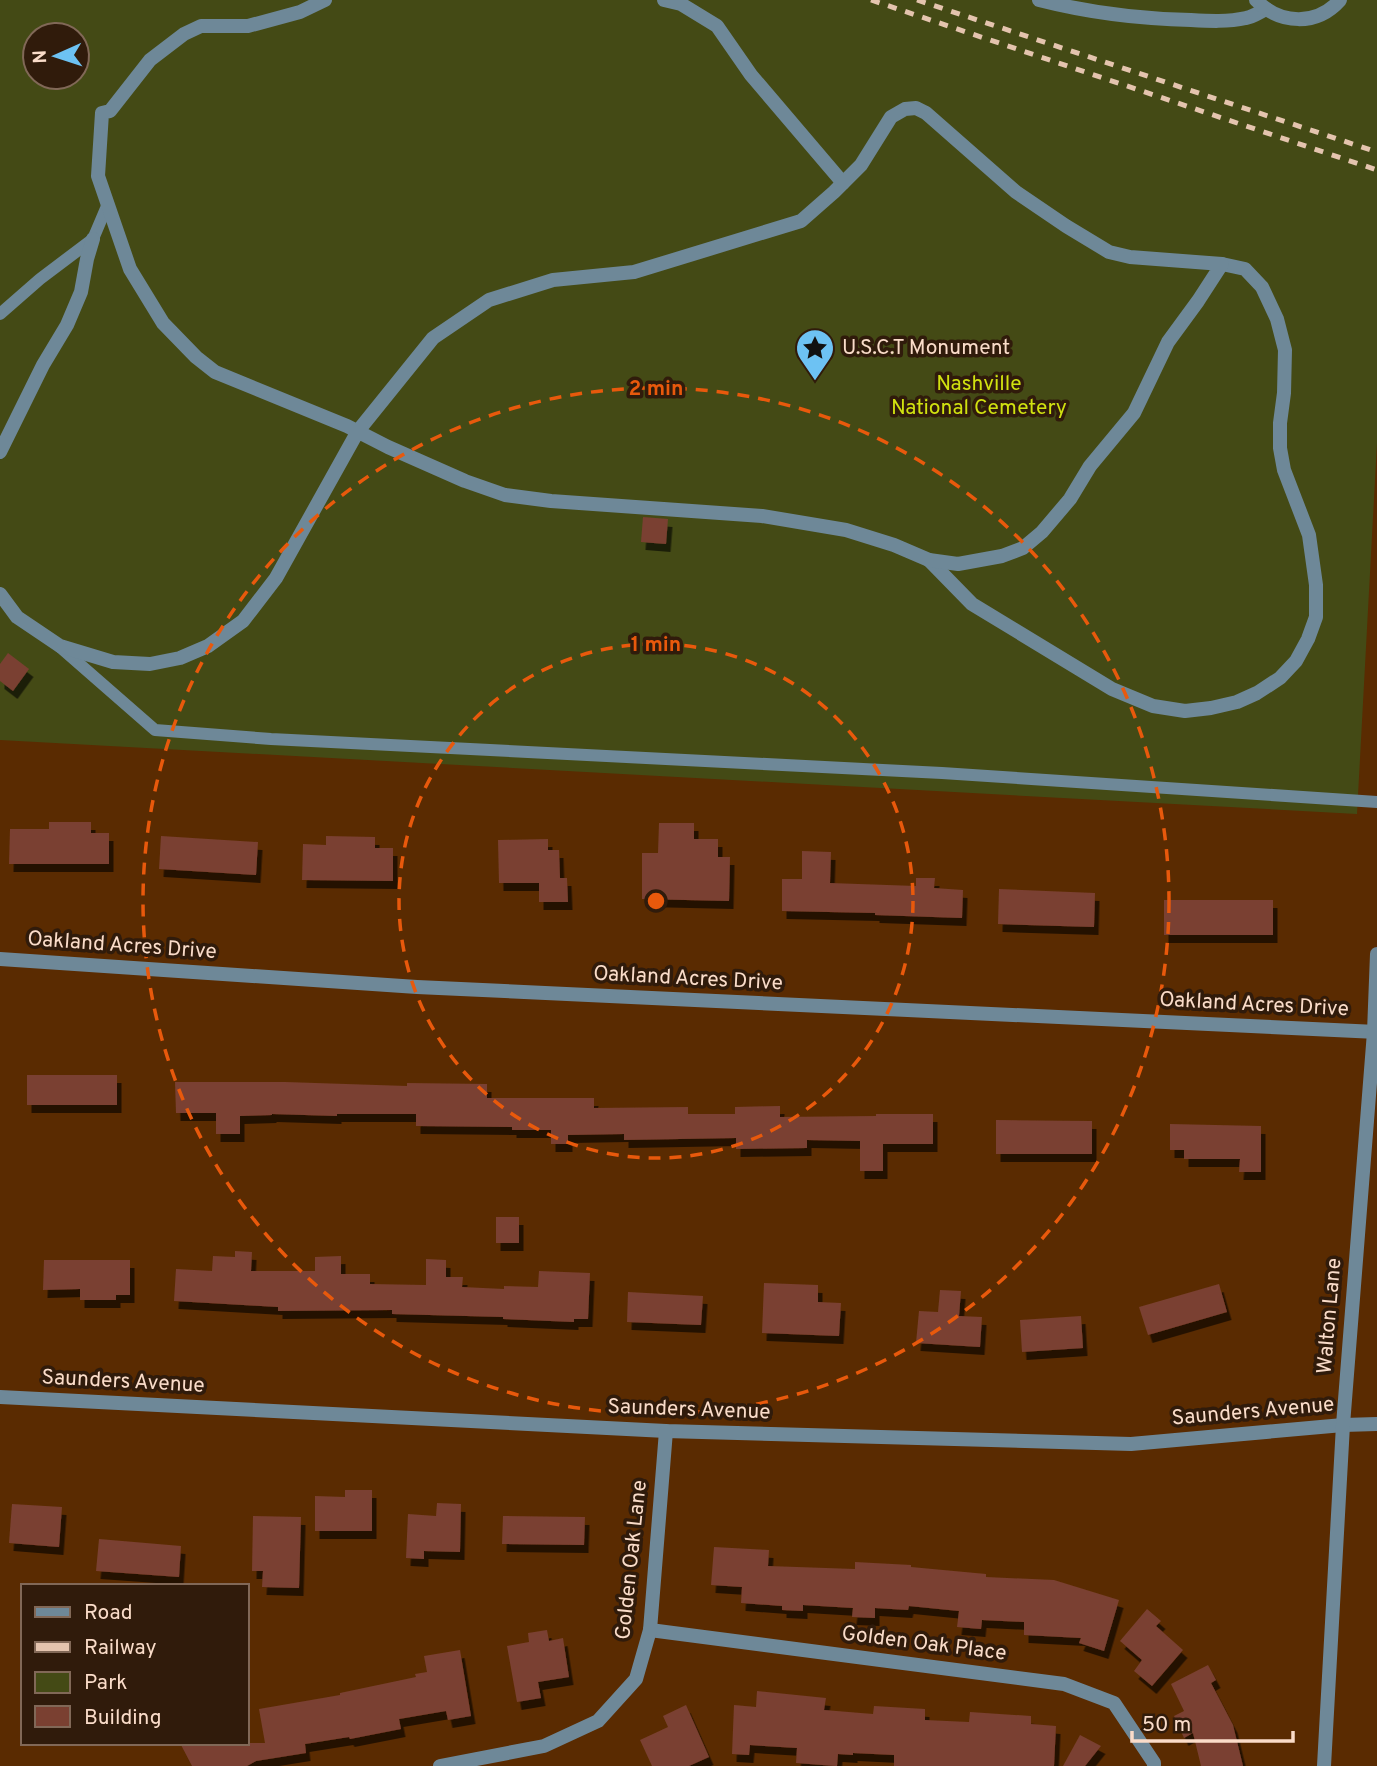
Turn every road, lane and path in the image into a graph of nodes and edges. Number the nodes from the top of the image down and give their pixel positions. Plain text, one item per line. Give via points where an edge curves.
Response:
1 (325, 0) edge
2 (664, 0) edge
3 (1039, 0) edge
4 (1340, 0) edge
5 (1261, 5) edge
6 (843, 183) junction
7 (107, 206) junction
8 (93, 239) junction
9 (1222, 264) junction
10 (0, 314) edge
11 (358, 431) junction
12 (0, 452) edge
13 (929, 560) junction
14 (0, 594) edge
15 (60, 646) junction
16 (1377, 802) edge
17 (1377, 954) edge
18 (0, 959) edge
19 (1376, 1032) edge
20 (0, 1397) edge
21 (1377, 1424) edge
22 (1343, 1425) junction
23 (666, 1431) junction
24 (650, 1630) junction
25 (440, 1766) edge
26 (1154, 1766) edge
27 (1324, 1766) edge

1 - 7 street via 248,26 201,26 150,60 110,111 102,113 98,176
2 - 6 street via 681,4 717,26 751,75
3 - 5 street via 1117,16 1228,21 1249,18
4 - 5 street via 1328,11 1304,20 1278,16
6 - 9 street via 862,165 891,117 916,108 1016,192 1109,252
6 - 11 street via 801,220 634,272 552,280 489,300 433,338
7 - 8 lane
7 - 11 street via 130,269 163,323 196,357 215,372
8 - 10 lane
8 - 12 street via 81,292 67,325
9 - 13 street via 1168,342 1133,413 1042,532 1023,548 1002,556 958,564
9 - 13 street via 1245,269 1262,287 1277,319 1284,350 1280,448 1309,535 1316,617 1296,661 1280,678 1237,702 1211,708 1185,711 1153,706 1112,689 972,604
11 - 13 street via 505,495 762,516 846,530
11 - 15 street via 276,578 243,621 208,646 150,664 113,662
14 - 15 street via 17,617
15 - 16 lane via 155,730 928,772
17 - 19 street, Walton Lane
18 - 19 street, Oakland Acres Drive via 430,988
19 - 22 street, Walton Lane
20 - 23 street, Saunders Avenue
21 - 22 street, Saunders Avenue
22 - 23 street, Saunders Avenue via 1131,1444
22 - 27 street, Walton Lane
23 - 24 street, Golden Oak Lane
24 - 25 street, Golden Oak Lane via 636,1679 598,1721 544,1746
24 - 26 street, Golden Oak Place via 1064,1684 1114,1703

